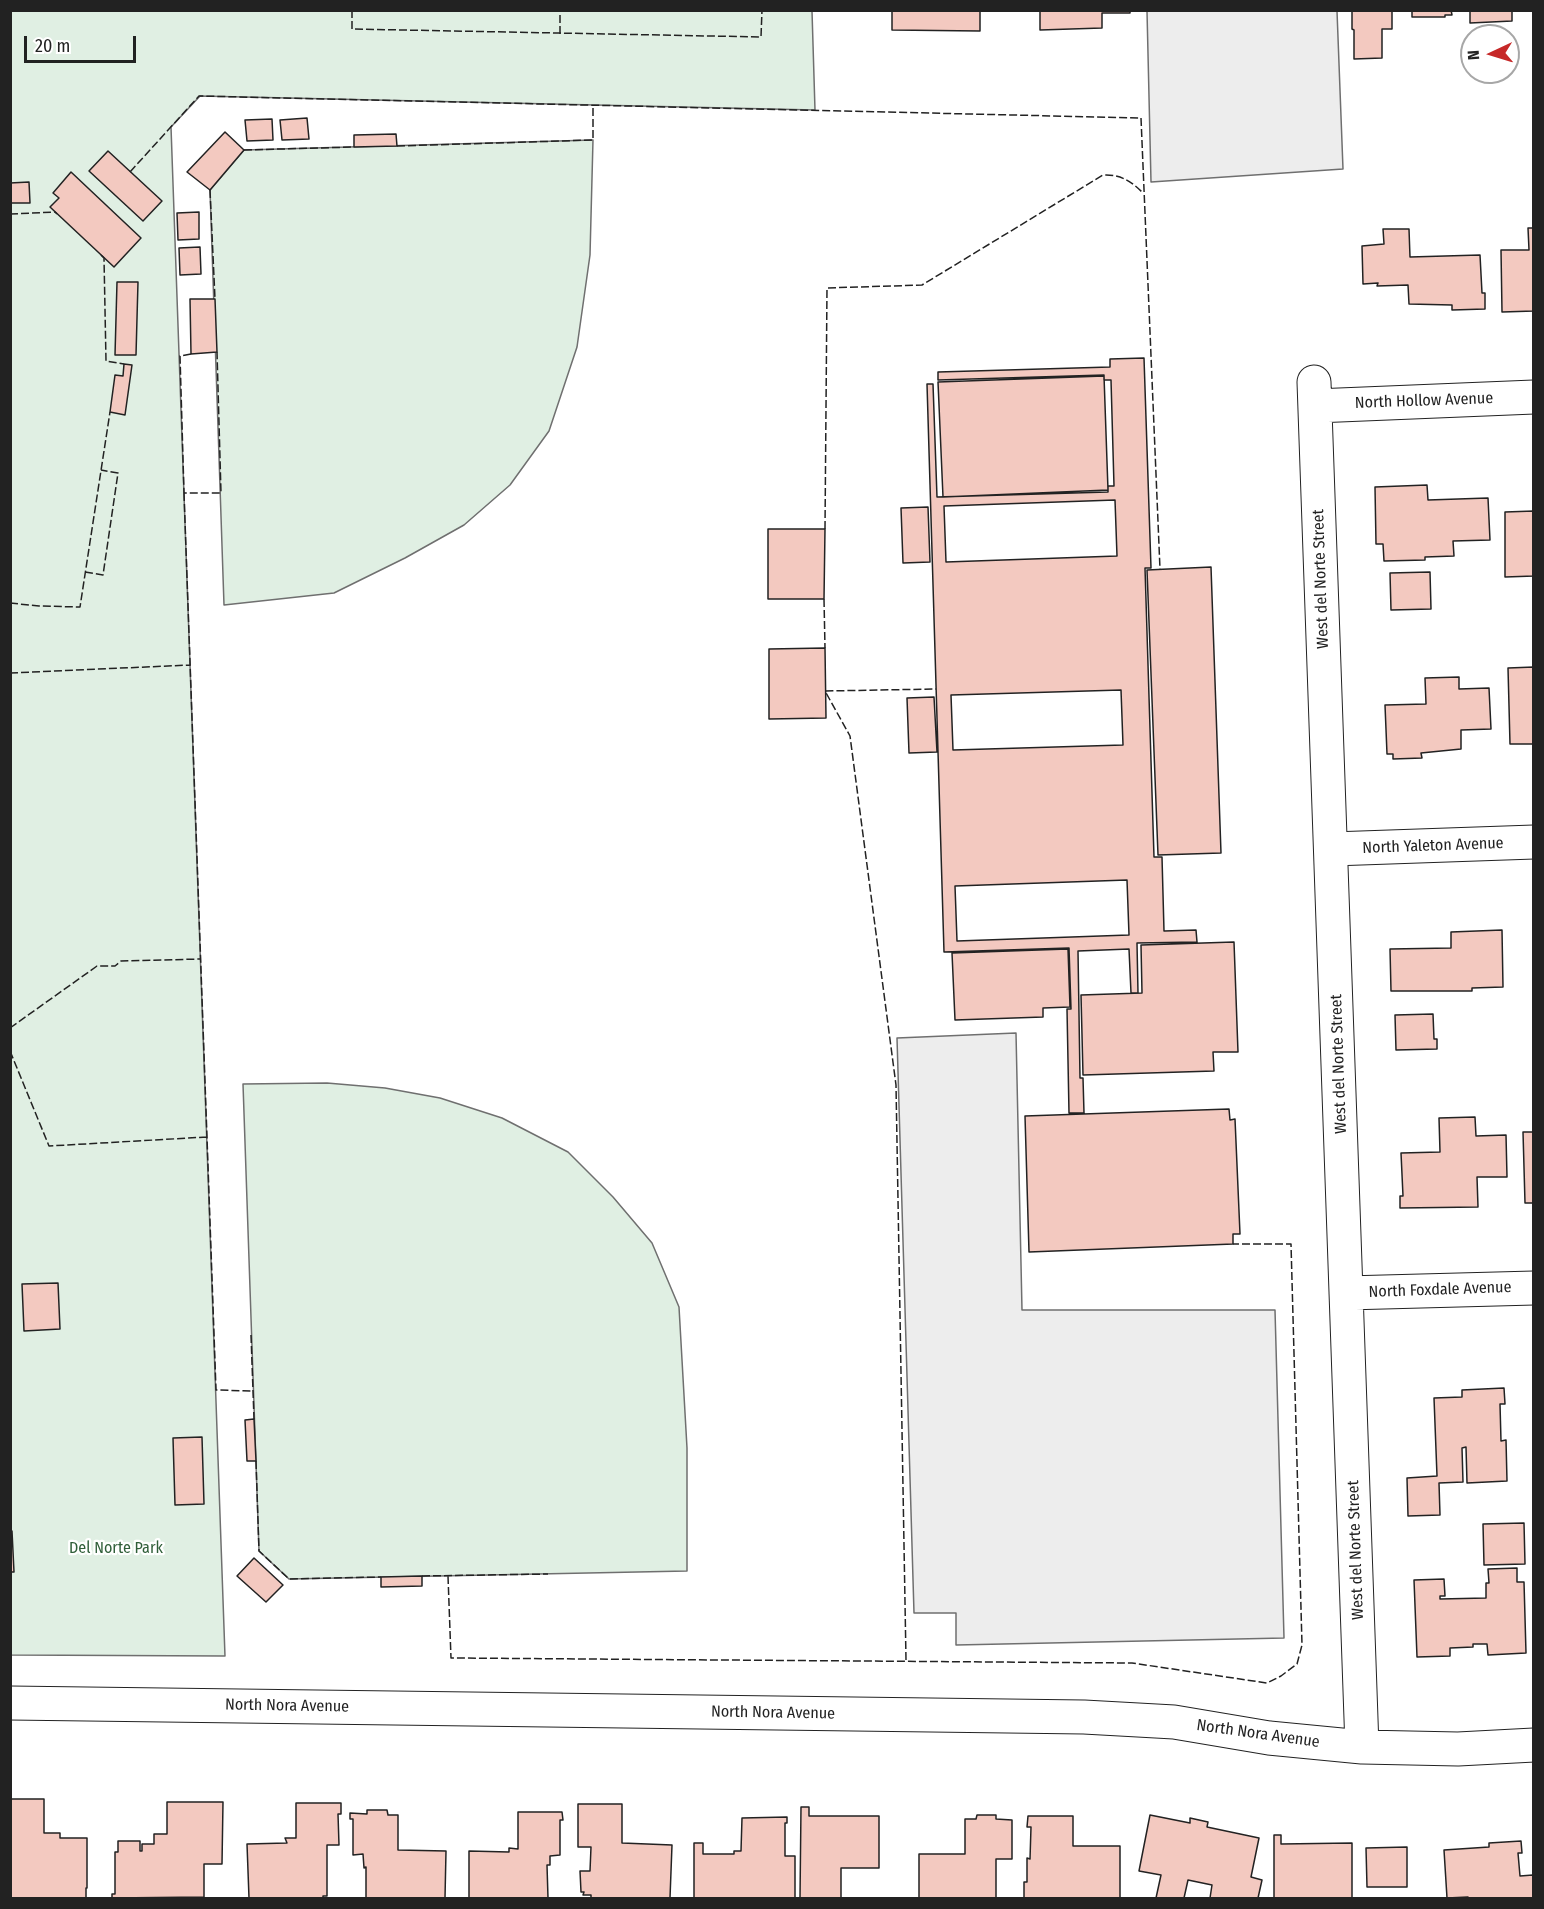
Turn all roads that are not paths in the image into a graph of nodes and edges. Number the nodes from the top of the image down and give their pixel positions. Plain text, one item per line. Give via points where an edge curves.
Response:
1 (1314, 394) joint
2 (1533, 397) edge
3 (1533, 842) edge
4 (1332, 849) junction
5 (1533, 1288) edge
6 (1346, 1293) junction
7 (10, 1703) edge
8 (1533, 1746) edge
9 (1362, 1747) junction

1 - 2 street, North Hollow Avenue
1 - 4 street, West del Norte Street
3 - 4 street, North Yaleton Avenue
4 - 6 street, West del Norte Street
5 - 6 street, North Foxdale Avenue
6 - 9 street, West del Norte Street
7 - 9 street, North Nora Avenue via 1115,1718
8 - 9 street, North Nora Avenue

